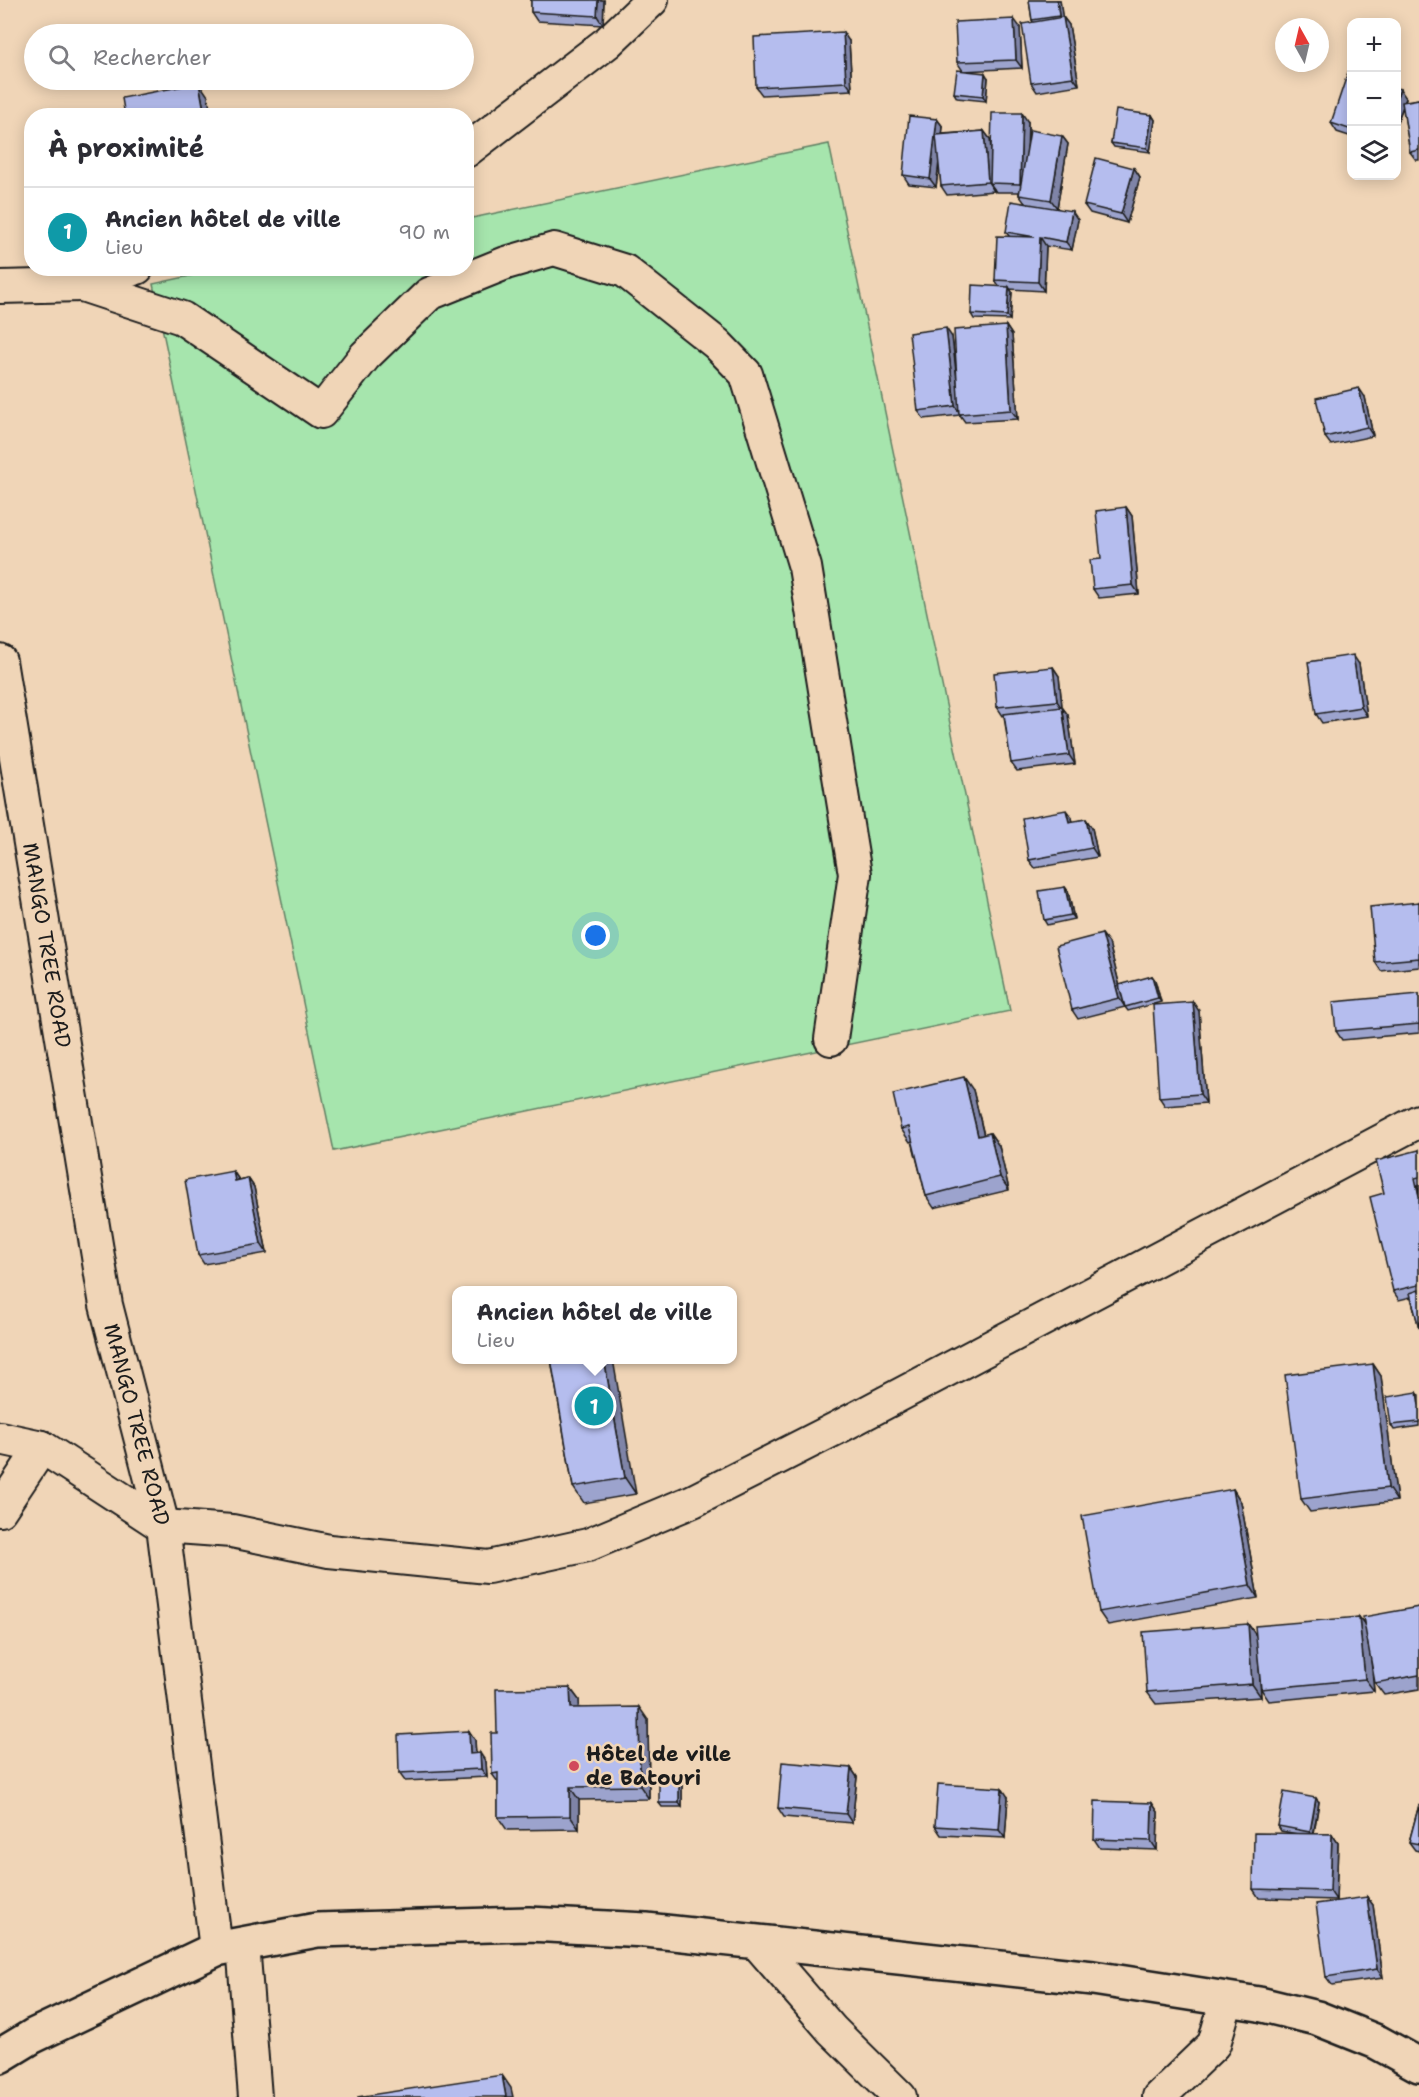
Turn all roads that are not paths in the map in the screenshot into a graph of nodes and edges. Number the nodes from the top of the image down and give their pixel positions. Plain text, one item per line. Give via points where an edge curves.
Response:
1 (652, 0) edge
2 (474, 145) edge
3 (111, 276) edge
4 (474, 276) edge
5 (474, 276) edge
6 (82, 285) junction
7 (0, 286) edge
8 (0, 662) edge
9 (831, 1039) dead end
10 (1419, 1121) edge
11 (0, 1438) edge
12 (42, 1447) junction
13 (0, 1510) edge
14 (163, 1526) junction
15 (756, 1942) junction
16 (230, 1947) junction
17 (1227, 2000) junction
18 (0, 2056) edge
19 (1419, 2065) edge
20 (255, 2097) edge
21 (900, 2097) edge
22 (1159, 2097) edge

1 - 2 street via 608,42
3 - 6 street
4 - 6 street via 429,294 365,356 321,412 182,318
5 - 9 street via 554,249 626,272 717,344 746,374 805,567 855,874
6 - 7 street
8 - 14 street, MANGO TREE ROAD via 106,1305
10 - 14 street via 693,1501 588,1545 488,1567 329,1551 232,1531
11 - 12 street
12 - 13 street
12 - 14 street
14 - 16 street, MANGO TREE ROAD
15 - 16 main road via 646,1930 529,1924 316,1930
15 - 17 main road via 1093,1978
15 - 21 street via 832,2030
16 - 18 main road via 33,2036
16 - 20 street, MANGO TREE ROAD
17 - 19 main road via 1317,2018 1377,2042
17 - 22 street via 1214,2044

